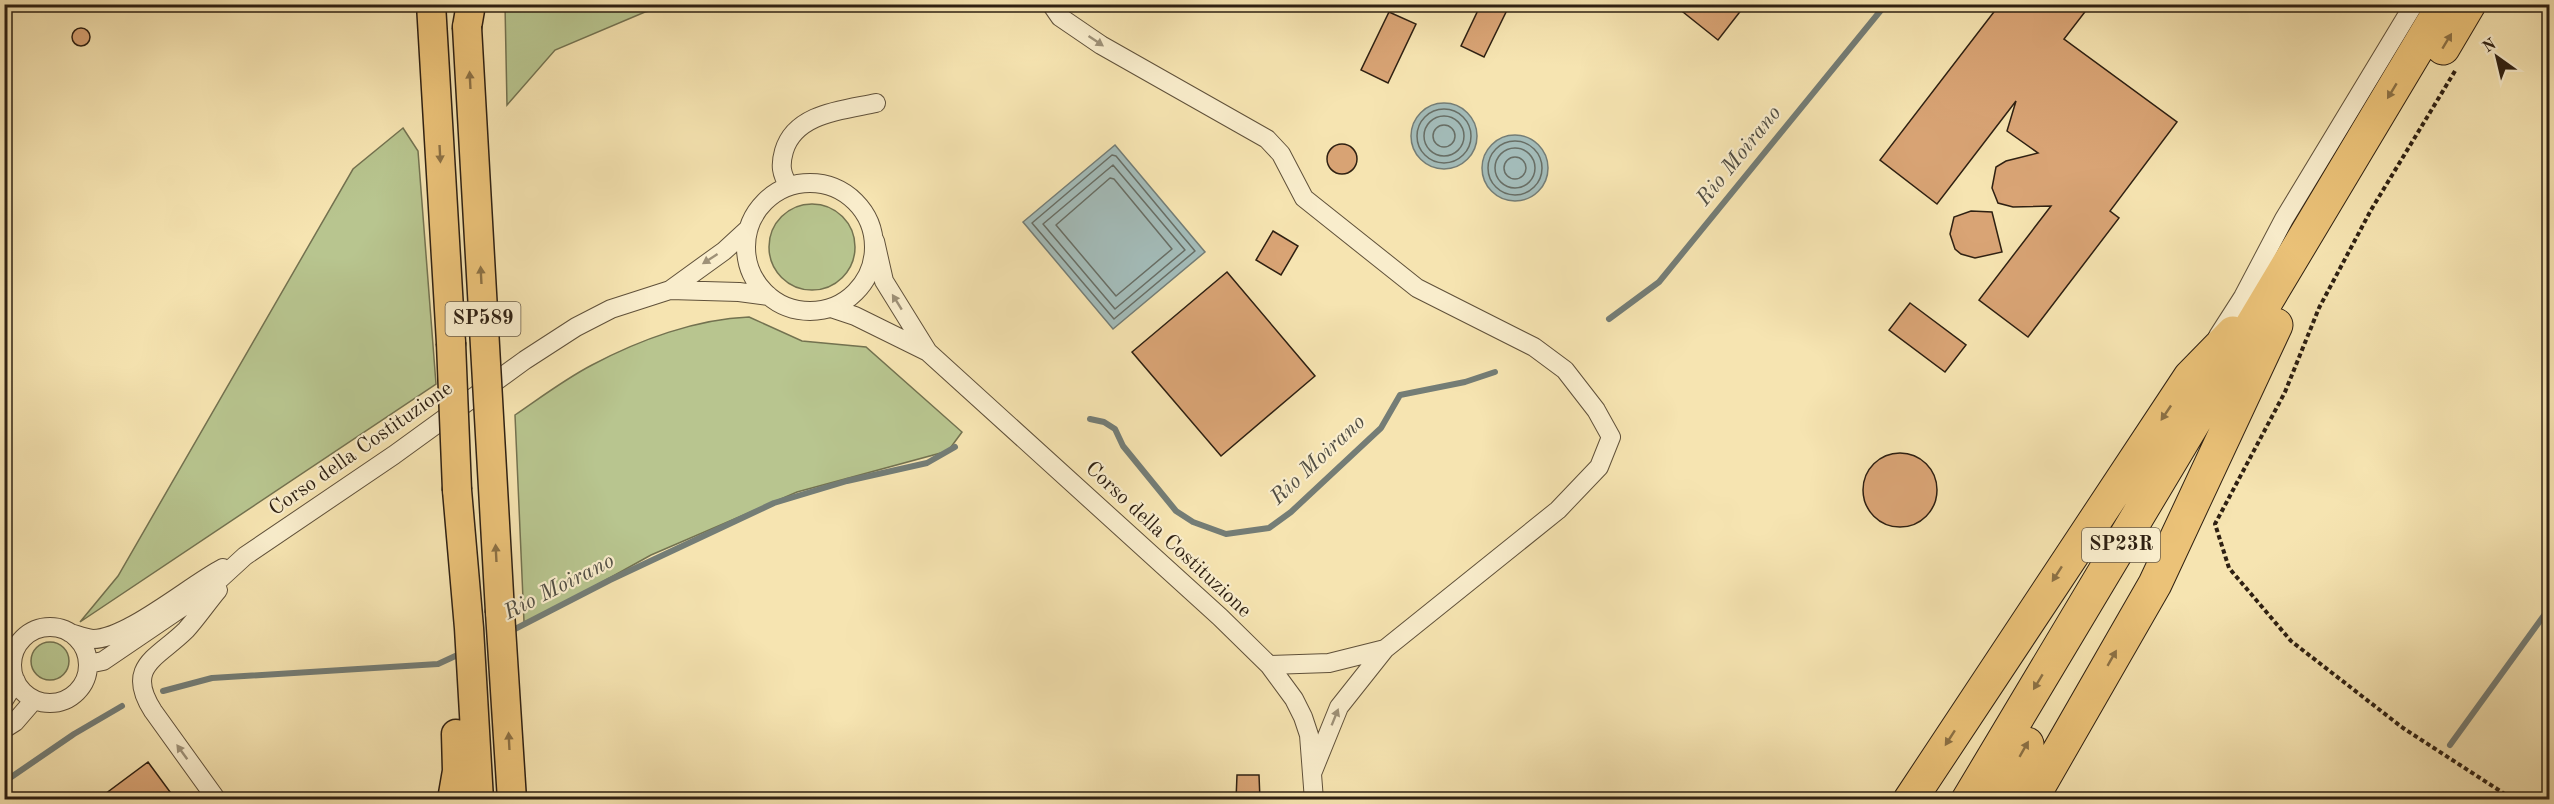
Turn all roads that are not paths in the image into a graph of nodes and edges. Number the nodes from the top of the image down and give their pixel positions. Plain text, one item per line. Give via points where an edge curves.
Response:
1 (1051, 4) edge
2 (2414, 4) edge
3 (2444, 4) edge
4 (2469, 4) edge
5 (430, 7) edge
6 (467, 12) edge
7 (876, 103) dead end
8 (789, 186) junction
9 (749, 228) junction
10 (875, 241) junction
11 (670, 290) junction
12 (2274, 290) junction
13 (769, 296) junction
14 (831, 308) junction
15 (2276, 325) junction
16 (928, 352) junction
17 (2190, 377) junction
18 (246, 556) junction
19 (70, 633) junction
20 (1385, 649) junction
21 (88, 664) junction
22 (1269, 665) junction
23 (471, 667) junction
24 (11, 671) edge
25 (4, 700) edge
26 (34, 700) junction
27 (4, 729) edge
28 (1313, 771) junction
29 (217, 800) edge
30 (452, 800) edge
31 (479, 800) edge
32 (512, 800) edge
33 (1314, 800) edge
34 (1910, 800) edge
35 (1968, 800) edge
36 (1995, 800) edge
37 (2031, 800) edge

1 -> 20 street via 1060,16 1101,45 1267,139 1281,154 1304,198 1417,288 1534,347 1565,370 1611,437 1599,467 1558,510
2 - 17 street via 2284,219 2243,297
3 -> 12 highway, SP23R
15 -> 4 highway, SP23R
5 -> 23 main road, SP589, bridge
32 -> 6 main road, SP589, bridge
7 - 8 street via 826,114 795,131 782,158 781,174
8 - 9 street via 771,196
8 - 10 street via 827,185 845,192 865,214
9 -> 11 street
9 - 13 street via 749,266 756,282
10 - 14 street via 873,263 864,282 850,298
16 -> 10 street via 884,281
11 - 13 street
11 - 18 street, Corso della Costituzione via 611,309 576,327
12 - 17 highway
12 -> 35 highway, SP23R
13 - 14 street via 788,308 809,312
14 - 16 street
36 -> 15 highway, SP23R
37 -> 15 highway via 2154,584
16 - 22 street, Corso della Costituzione
17 -> 34 highway
18 - 19 street via 200,580 121,632 92,639
18 - 21 street, Corso della Costituzione via 209,589 103,661
29 -> 18 street via 143,697 140,684 143,670 153,657 185,630
19 - 21 street via 80,640
19 - 24 street via 49,627 29,633 17,647
20 - 22 street via 1329,663
28 -> 20 street via 1340,707
21 - 26 street via 83,685 67,699 56,703
22 - 28 street, Corso della Costituzione via 1303,717
23 - 30 main road via 456,693 458,771
23 - 31 main road, SP589
24 - 25 street
24 - 26 street
26 - 27 street
28 - 33 street, Corso della Costituzione

